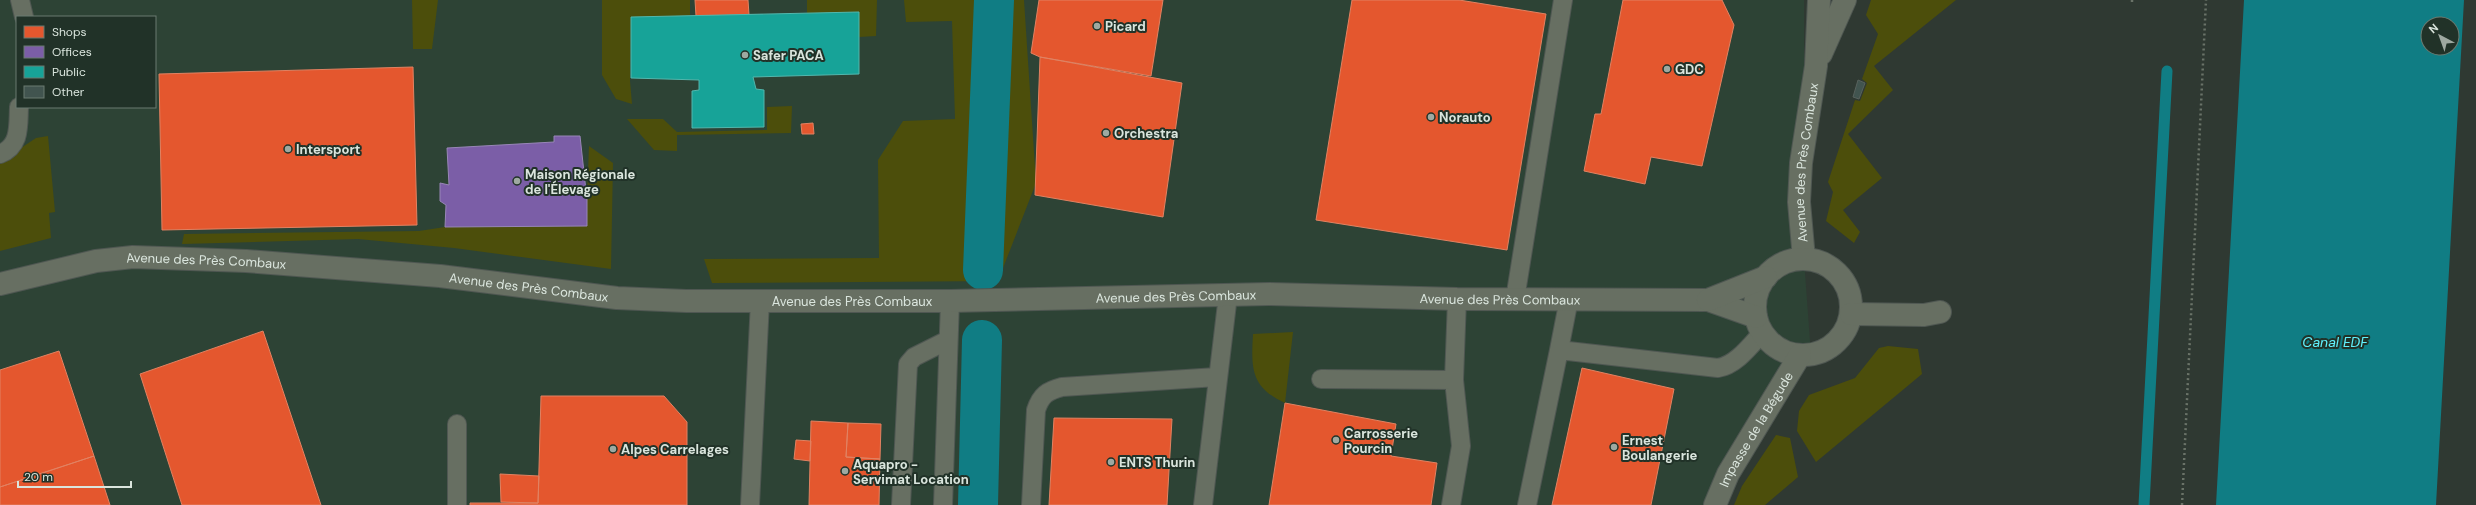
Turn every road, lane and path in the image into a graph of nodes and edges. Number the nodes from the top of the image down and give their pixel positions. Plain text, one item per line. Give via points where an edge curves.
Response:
1 (20, 0) edge
2 (1563, 0) edge
3 (1819, 0) edge
4 (1845, 0) edge
5 (2206, 0) edge
6 (24, 16) edge
7 (1816, 66) junction
8 (19, 108) edge
9 (0, 154) edge
10 (1804, 259) junction
11 (1766, 277) junction
12 (0, 284) edge
13 (1228, 295) junction
14 (1457, 299) junction
15 (1515, 299) junction
16 (1569, 299) junction
17 (1708, 300) junction
18 (760, 301) junction
19 (950, 301) junction
20 (1940, 312) dead end
21 (1851, 314) junction
22 (1759, 325) junction
23 (948, 340) junction
24 (1559, 350) junction
25 (1800, 356) junction
26 (1217, 377) junction
27 (1321, 378) dead end
28 (1454, 380) junction
29 (457, 424) dead end
30 (456, 505) edge
31 (750, 505) edge
32 (901, 505) edge
33 (943, 505) edge
34 (1030, 505) edge
35 (1202, 505) edge
36 (1451, 505) edge
37 (1527, 505) edge
38 (1715, 505) edge
39 (2182, 505) edge

1 - 6 lane
2 - 15 lane
3 - 7 street, Avenue des Près Combaux
4 - 7 street, Avenue des Près Combaux
5 - 39 path
7 - 10 street, Avenue des Près Combaux via 1801,163 1799,202
8 - 9 lane via 18,135 11,147
10 - 11 street via 1790,261 1777,267
10 - 21 street via 1820,262 1834,270 1841,278 1850,298
11 - 17 street, Avenue des Près Combaux
11 - 22 street via 1755,302
12 - 18 street, Avenue des Près Combaux via 96,260 133,257 246,261 440,276 617,298
13 - 14 street, Avenue des Près Combaux
13 - 19 street, Avenue des Près Combaux
13 - 26 lane
14 - 15 street, Avenue des Près Combaux
14 - 28 lane
15 - 16 street, Avenue des Près Combaux
16 - 17 street, Avenue des Près Combaux
16 - 24 lane
17 - 22 street, Avenue des Près Combaux
18 - 19 street, Avenue des Près Combaux
18 - 31 lane
19 - 23 lane
20 - 21 street via 1924,315
21 - 25 street via 1846,329 1838,341 1826,350
22 - 24 lane via 1734,360 1727,366 1718,368
22 - 25 street via 1772,345
23 - 32 lane via 914,357 908,364
23 - 33 lane
24 - 37 lane
25 - 38 street, Impasse de la Bégude via 1728,474
26 - 34 lane via 1049,390 1040,399 1036,410
26 - 35 lane
27 - 28 lane
28 - 36 lane via 1461,446
29 - 30 lane

